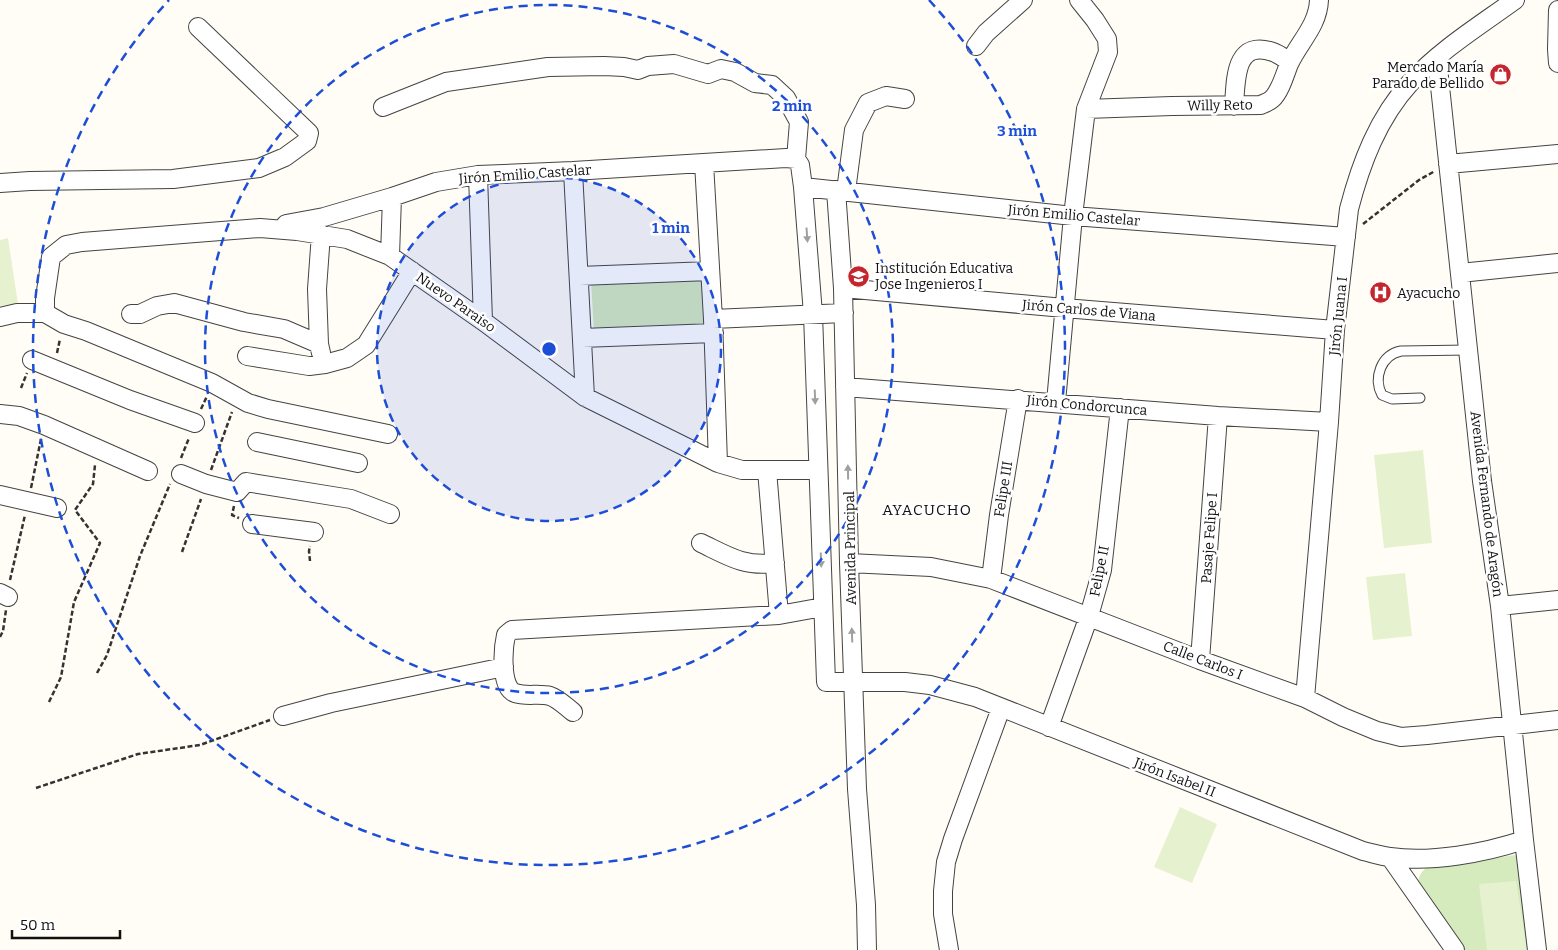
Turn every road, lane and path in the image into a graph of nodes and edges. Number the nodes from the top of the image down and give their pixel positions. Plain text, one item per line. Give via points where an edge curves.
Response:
1 (1023, 0) edge
2 (1079, 0) edge
3 (1319, 0) edge
4 (1515, 0) edge
5 (1558, 10) edge
6 (198, 27) dead end
7 (976, 46) dead end
8 (1437, 58) junction
9 (1290, 62) junction
10 (1558, 63) edge
11 (905, 99) dead end
12 (1234, 106) junction
13 (383, 107) dead end
14 (1086, 109) junction
15 (1558, 154) edge
16 (796, 159) junction
17 (704, 163) junction
18 (1448, 164) junction
19 (573, 171) junction
20 (478, 175) junction
21 (0, 183) edge
22 (804, 187) junction
23 (841, 191) junction
24 (392, 197) junction
25 (1073, 216) junction
26 (260, 228) junction
27 (321, 234) junction
28 (1346, 237) junction
29 (390, 256) junction
30 (1558, 263) edge
31 (412, 271) junction
32 (710, 271) junction
33 (1460, 273) junction
34 (579, 276) junction
35 (843, 288) junction
36 (1064, 308) junction
37 (844, 312) junction
38 (45, 313) junction
39 (131, 314) dead end
40 (813, 314) junction
41 (0, 317) edge
42 (482, 321) junction
43 (64, 324) junction
44 (713, 326) junction
45 (1335, 330) junction
46 (582, 338) junction
47 (318, 344) junction
48 (1469, 350) junction
49 (247, 356) dead end
50 (32, 360) dead end
51 (325, 364) junction
52 (54, 369) junction
53 (212, 383) junction
54 (845, 387) junction
55 (585, 397) junction
56 (1420, 398) dead end
57 (1018, 399) junction
58 (1056, 402) junction
59 (1120, 408) junction
60 (0, 414) edge
61 (1218, 416) junction
62 (1329, 422) junction
63 (196, 423) junction
64 (44, 425) junction
65 (388, 434) dead end
66 (258, 442) dead end
67 (102, 450) junction
68 (358, 463) dead end
69 (718, 463) junction
70 (178, 469) junction
71 (148, 470) dead end
72 (767, 470) junction
73 (818, 470) junction
74 (237, 492) junction
75 (0, 495) edge
76 (28, 501) junction
77 (58, 508) dead end
78 (390, 514) dead end
79 (252, 524) joint
80 (314, 532) dead end
81 (701, 543) dead end
82 (775, 563) junction
83 (849, 563) junction
84 (991, 579) junction
85 (4, 595) edge
86 (1558, 600) edge
87 (1500, 606) junction
88 (823, 607) junction
89 (779, 615) junction
90 (1089, 616) junction
91 (0, 637) edge
92 (1200, 660) junction
93 (504, 667) junction
94 (97, 673) dead end
95 (826, 682) joint
96 (854, 683) junction
97 (1305, 698) junction
98 (48, 702) dead end
99 (1001, 708) junction
100 (573, 712) dead end
101 (283, 716) joint
102 (1558, 720) edge
103 (1513, 726) junction
104 (1049, 727) junction
105 (36, 788) dead end
106 (1524, 840) junction
107 (1390, 857) junction
108 (867, 950) edge
109 (949, 950) edge
110 (1455, 950) edge
111 (1537, 950) edge

1 - 7 street
2 - 14 street via 1107,39 1108,52
3 - 9 street, Willy Reto via 1312,28
4 - 8 street, Jirón Juana I
5 - 10 street
6 - 21 street via 309,133 307,141 285,157 259,168 174,179
8 - 18 street, Avenida Fernando de Aragón
8 - 28 street, Jirón Juana I via 1398,97 1371,142 1349,209
9 - 12 street, Willy Reto via 1272,99 1261,105
9 - 12 street via 1274,52 1260,50 1242,57
11 - 23 street, Avenida Principal via 886,96 868,103 854,130
12 - 14 street, Willy Reto
13 - 16 street via 446,82 548,67 604,66 638,70 674,64 708,74 721,69 735,72 755,83 772,85 786,98 799,122
14 - 25 street
15 - 18 street
16 - 17 street, Jirón Emilio Castelar
16 - 22 street, Avenida Principal
17 - 19 street, Jirón Emilio Castelar
17 - 32 street
18 - 28 path via 1418,180
18 - 33 street, Avenida Fernando de Aragón
19 - 20 street, Jirón Emilio Castelar
19 - 34 street
20 - 24 street, Jirón Emilio Castelar via 436,182
20 - 42 street
22 - 23 street, Jirón Emilio Castelar
22 -> 40 street, Avenida Principal
23 - 25 street, Jirón Emilio Castelar
23 - 35 street, Avenida Principal
24 - 26 street, Jirón Emilio Castelar via 324,217
24 - 29 street
25 - 28 street, Jirón Emilio Castelar
25 - 36 street
26 - 27 street, Nuevo Paraiso
26 - 38 street, Nuevo Paraiso via 66,245 51,257
27 - 29 street, Nuevo Paraiso via 347,239
27 - 47 street via 317,288
28 - 45 street, Jirón Juana I
29 - 31 street, Nuevo Paraiso
30 - 33 street
31 - 42 street, Nuevo Paraiso
31 - 51 street via 366,345 347,358
32 - 34 street
32 - 44 street
33 - 48 street, Avenida Fernando de Aragón
34 - 46 street
35 - 36 street, Jirón Carlos de Viana
35 - 37 street, Avenida Principal
36 - 45 street, Jirón Carlos de Viana
36 - 58 street
37 - 40 street
37 - 54 street, Avenida Principal
38 - 41 street
38 - 43 street
39 - 47 street via 174,303 284,329
40 - 44 street
40 -> 73 street, Avenida Principal
42 - 55 street, Nuevo Paraiso
43 - 52 path
43 - 53 street
44 - 46 street
44 - 69 street
45 - 62 street, Jirón Juana I
46 - 55 street
47 - 51 street
48 - 56 lane via 1401,351 1386,359 1380,370 1382,395 1392,399
48 - 87 street, Avenida Fernando de Aragón via 1482,481
49 - 51 street via 309,366
50 - 52 street
52 - 63 street
53 - 63 path
53 - 65 street via 237,398 268,410
54 - 57 street, Jirón Condorcunca
83 -> 54 street, Avenida Principal
55 - 69 street, Nuevo Paraiso
57 - 58 street, Jirón Condorcunca
57 - 84 street, Felipe III
58 - 59 street, Jirón Condorcunca
59 - 61 street, Jirón Condorcunca
59 - 90 street, Felipe II via 1102,570
60 - 64 street via 19,416
61 - 62 street, Jirón Condorcunca
61 - 92 street, Pasaje Felipe I
62 - 97 street, Jirón Juana I
63 - 70 path
64 - 67 street
64 - 76 path
66 - 68 street
67 - 71 street
67 - 98 path via 95,462 93,484 75,510 100,544 74,602 61,677
69 - 72 street, Nuevo Paraiso via 742,470
70 - 74 street via 206,484
70 - 94 path via 140,556 107,655
72 - 73 street, Nuevo Paraiso
72 - 82 street
73 -> 88 street, Avenida Principal
74 - 78 street via 246,482 351,499
74 - 79 path via 232,515
75 - 76 street
76 - 77 street
76 - 85 path
79 - 80 street
81 - 82 street via 738,561 760,565
82 - 89 street
83 - 84 street, Calle Carlos I via 931,567
96 -> 83 street, Avenida Principal
84 - 90 street, Calle Carlos I
85 - 91 path
86 - 87 street
87 - 103 street, Avenida Fernando de Aragón
88 - 89 street
88 - 95 street, Avenida Principal
89 - 93 street via 512,630 506,635
90 - 92 street, Calle Carlos I
90 - 104 street, Felipe II
92 - 97 street, Calle Carlos I
93 - 100 street via 511,691 550,696
93 - 101 street
95 - 96 street, Jirón Isabel II
96 - 99 street, Jirón Isabel II via 930,685
96 - 108 street, Avenida Principal
97 - 103 street, Calle Carlos I via 1377,731 1401,737
99 - 104 street, Jirón Isabel II
99 - 109 street via 946,862 943,914
101 - 105 path via 200,745 138,754
102 - 103 street, Calle Carlos I
103 - 106 street, Avenida Fernando de Aragón
104 - 107 street, Jirón Isabel II via 1363,851
106 - 107 street, Jirón Isabel II via 1504,847 1450,856
106 - 111 street, Avenida Fernando de Aragón
107 - 110 street

